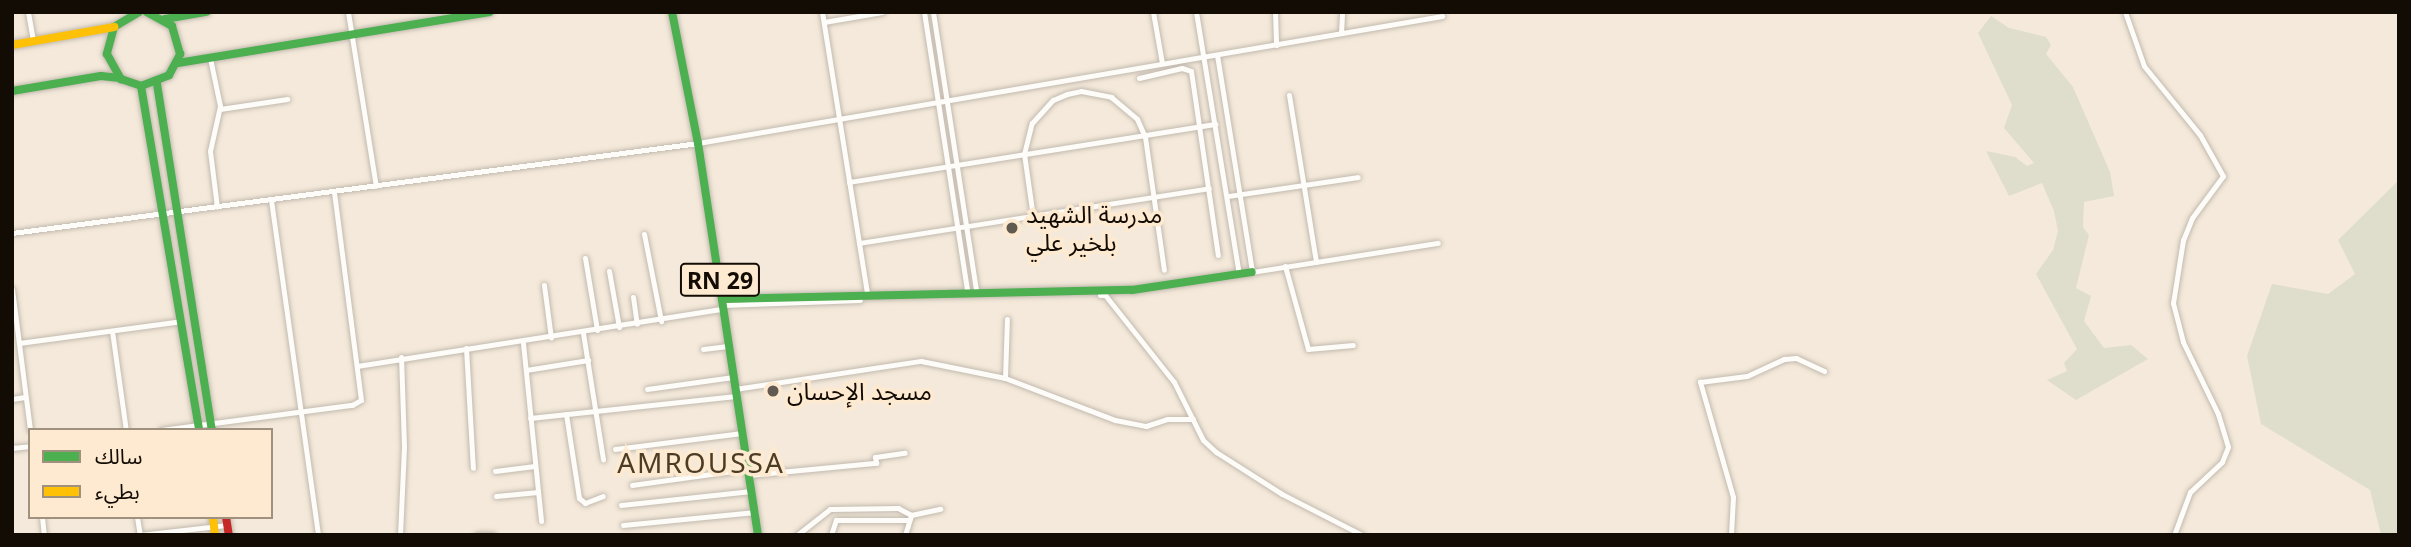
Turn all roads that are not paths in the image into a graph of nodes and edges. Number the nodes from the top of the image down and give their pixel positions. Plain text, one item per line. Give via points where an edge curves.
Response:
1 (28, 12) edge
2 (139, 12) edge
3 (147, 12) edge
4 (206, 12) edge
5 (348, 12) edge
6 (490, 12) edge
7 (675, 12) edge
8 (822, 12) edge
9 (882, 12) edge
10 (924, 12) edge
11 (933, 12) edge
12 (1153, 12) edge
13 (1196, 12) edge
14 (1275, 12) edge
15 (1342, 12) edge
16 (2125, 12) edge
17 (126, 15) edge
18 (1442, 16) dead end
19 (166, 19) junction
20 (824, 22) junction
21 (114, 27) junction
22 (1342, 33) junction
23 (352, 35) junction
24 (33, 41) junction
25 (12, 45) edge
26 (1276, 45) junction
27 (1217, 55) junction
28 (1203, 57) junction
29 (210, 58) junction
30 (177, 63) junction
31 (1162, 63) junction
32 (1139, 78) dead end
33 (121, 79) junction
34 (157, 83) junction
35 (141, 86) junction
36 (12, 91) edge
37 (1289, 95) dead end
38 (287, 99) dead end
39 (947, 101) junction
40 (938, 102) junction
41 (220, 108) junction
42 (839, 119) junction
43 (1215, 124) junction
44 (1200, 126) junction
45 (1144, 135) junction
46 (698, 143) junction
47 (1024, 154) junction
48 (957, 165) junction
49 (948, 166) junction
50 (1358, 177) dead end
51 (849, 182) junction
52 (1303, 185) junction
53 (376, 186) junction
54 (1209, 188) junction
55 (334, 192) junction
56 (1240, 194) junction
57 (1228, 196) junction
58 (1154, 197) junction
59 (271, 200) junction
60 (217, 207) junction
61 (177, 210) junction
62 (164, 212) junction
63 (1033, 217) junction
64 (957, 228) junction
65 (966, 229) junction
66 (12, 233) edge
67 (644, 234) dead end
68 (859, 243) junction
69 (1438, 243) dead end
70 (1218, 255) dead end
71 (585, 258) dead end
72 (1316, 262) junction
73 (1285, 266) junction
74 (1252, 269) junction
75 (1164, 270) dead end
76 (609, 271) dead end
77 (1239, 271) junction
78 (544, 285) dead end
79 (12, 289) edge
80 (971, 289) junction
81 (867, 291) junction
82 (633, 297) dead end
83 (722, 302) junction
84 (1007, 319) dead end
85 (181, 321) junction
86 (661, 321) junction
87 (637, 324) junction
88 (619, 327) junction
89 (597, 330) junction
90 (112, 331) junction
91 (583, 333) junction
92 (551, 338) junction
93 (19, 343) junction
94 (523, 343) junction
95 (1353, 345) dead end
96 (729, 346) junction
97 (466, 348) junction
98 (703, 349) dead end
99 (401, 357) junction
100 (588, 359) junction
101 (357, 366) junction
102 (526, 370) junction
103 (1824, 370) dead end
104 (733, 377) junction
105 (1005, 378) junction
106 (647, 389) dead end
107 (736, 392) junction
108 (25, 397) junction
109 (12, 399) edge
110 (300, 411) junction
111 (595, 411) junction
112 (566, 414) junction
113 (530, 418) junction
114 (1193, 419) junction
115 (212, 427) edge
116 (30, 428) edge
117 (126, 428) edge
118 (198, 428) edge
119 (742, 433) junction
120 (615, 449) dead end
121 (905, 453) dead end
122 (603, 459) dead end
123 (536, 466) junction
124 (473, 468) dead end
125 (495, 471) dead end
126 (748, 472) junction
127 (632, 485) dead end
128 (751, 491) junction
129 (538, 492) junction
130 (496, 496) dead end
131 (603, 496) dead end
132 (621, 505) dead end
133 (940, 509) dead end
134 (755, 512) junction
135 (909, 517) junction
136 (213, 521) edge
137 (541, 521) dead end
138 (623, 525) dead end
139 (228, 526) edge
140 (140, 535) edge
141 (215, 535) edge
142 (318, 535) edge
143 (400, 535) edge
144 (477, 535) edge
145 (493, 535) edge
146 (758, 535) edge
147 (797, 535) edge
148 (831, 535) edge
149 (905, 535) edge
150 (1363, 535) edge
151 (1731, 535) edge
152 (2174, 535) edge

1 - 24 street
2 - 17 main road
3 - 19 main road
4 - 19 main road
5 - 23 street
6 - 23 main road
7 - 46 main road, RN 29
8 - 20 street
9 - 20 street
10 - 40 street
11 - 39 street
12 - 31 street
13 - 28 street
14 - 26 street
15 - 22 street
16 - 152 street via 2144,66 2200,135 2223,176 2192,218 2183,240 2173,303 2183,342 2218,414 2228,447 2222,462 2190,492
17 - 21 main road
18 - 22 street
19 - 30 main road via 180,44
20 - 42 street
21 - 24 main road
21 - 33 main road via 107,54
22 - 26 street
23 - 29 main road
23 - 53 street
24 - 25 main road
26 - 27 street
27 - 28 street
27 - 56 street
28 - 31 street
28 - 43 street
29 - 30 main road
29 - 41 street
30 - 34 main road
31 - 39 street
32 - 44 street via 1188,68
33 - 35 main road
33 - 36 main road via 101,76
34 - 35 main road
34 - 61 main road
35 - 62 main road
37 - 52 street
38 - 41 street
39 - 40 street
39 - 48 street
40 - 42 street
40 - 49 street
41 - 60 street via 210,151
42 - 46 street
42 - 51 street
43 - 44 street
43 - 57 street
44 - 45 street
44 - 54 street
45 - 47 street
45 - 47 street via 1125,107 1111,97 1081,91 1053,100 1041,110 1026,137
45 - 58 street
46 - 53 street
46 - 83 main road, RN 29
47 - 48 street
47 - 63 street
48 - 49 street
48 - 65 street
49 - 51 street
49 - 64 street
50 - 52 street
51 - 68 street
52 - 56 street
52 - 72 street
53 - 55 street
54 - 58 street
54 - 70 street
55 - 59 street
55 - 101 street
56 - 57 street
56 - 74 street
57 - 77 street
58 - 63 street
58 - 75 street
59 - 60 street
59 - 110 street
60 - 61 street
61 - 62 street
61 - 115 main road
62 - 66 street
62 - 85 main road
63 - 65 street
64 - 65 street
64 - 68 street
64 - 80 street
65 - 80 street
67 - 86 street
68 - 81 street
69 - 72 street
71 - 89 street
72 - 73 street
73 - 74 street
73 - 95 street via 1308,349
74 - 77 main road
76 - 88 street
77 - 80 main road via 1126,285
78 - 92 street
79 - 93 street
80 - 81 main road
81 - 83 main road
82 - 87 street
83 - 86 street
83 - 96 main road, RN 29
83 - 114 street via 1105,295 1174,382
84 - 105 street
85 - 90 street
85 - 118 main road
86 - 87 street
87 - 88 street
88 - 89 street
89 - 91 street
90 - 93 street
90 - 117 street
91 - 92 street
91 - 100 street
92 - 94 street
93 - 108 street
94 - 97 street
94 - 102 street
96 - 98 street
96 - 104 main road, RN 29
97 - 99 street
97 - 124 street
99 - 101 street
99 - 143 street
100 - 102 street
100 - 111 street
101 - 110 street via 358,402
102 - 113 street
103 - 151 street via 1796,358 1784,359 1747,376 1700,383 1733,497
104 - 106 street
104 - 107 main road, RN 29
105 - 107 street via 921,361
105 - 114 street via 1115,420 1146,426 1167,419
107 - 111 street
107 - 119 main road, RN 29
108 - 109 street
108 - 116 street
110 - 115 street
110 - 142 street
111 - 112 street
111 - 122 street
112 - 113 street
112 - 131 street via 579,498 585,503
113 - 123 street
114 - 150 street via 1203,440 1227,461
115 - 118 street
119 - 120 street
119 - 126 main road, RN 29
121 - 126 street via 875,457 876,463
123 - 125 street
123 - 129 street
126 - 127 street
126 - 128 main road, RN 29
128 - 132 street
128 - 134 main road, RN 29
129 - 130 street
129 - 137 street
133 - 135 street
134 - 138 street
134 - 146 main road, RN 29
135 - 147 street via 898,508 830,509
135 - 148 street via 835,520
135 - 149 street
136 - 139 street
136 - 140 street
136 - 141 main road
144 - 145 street

